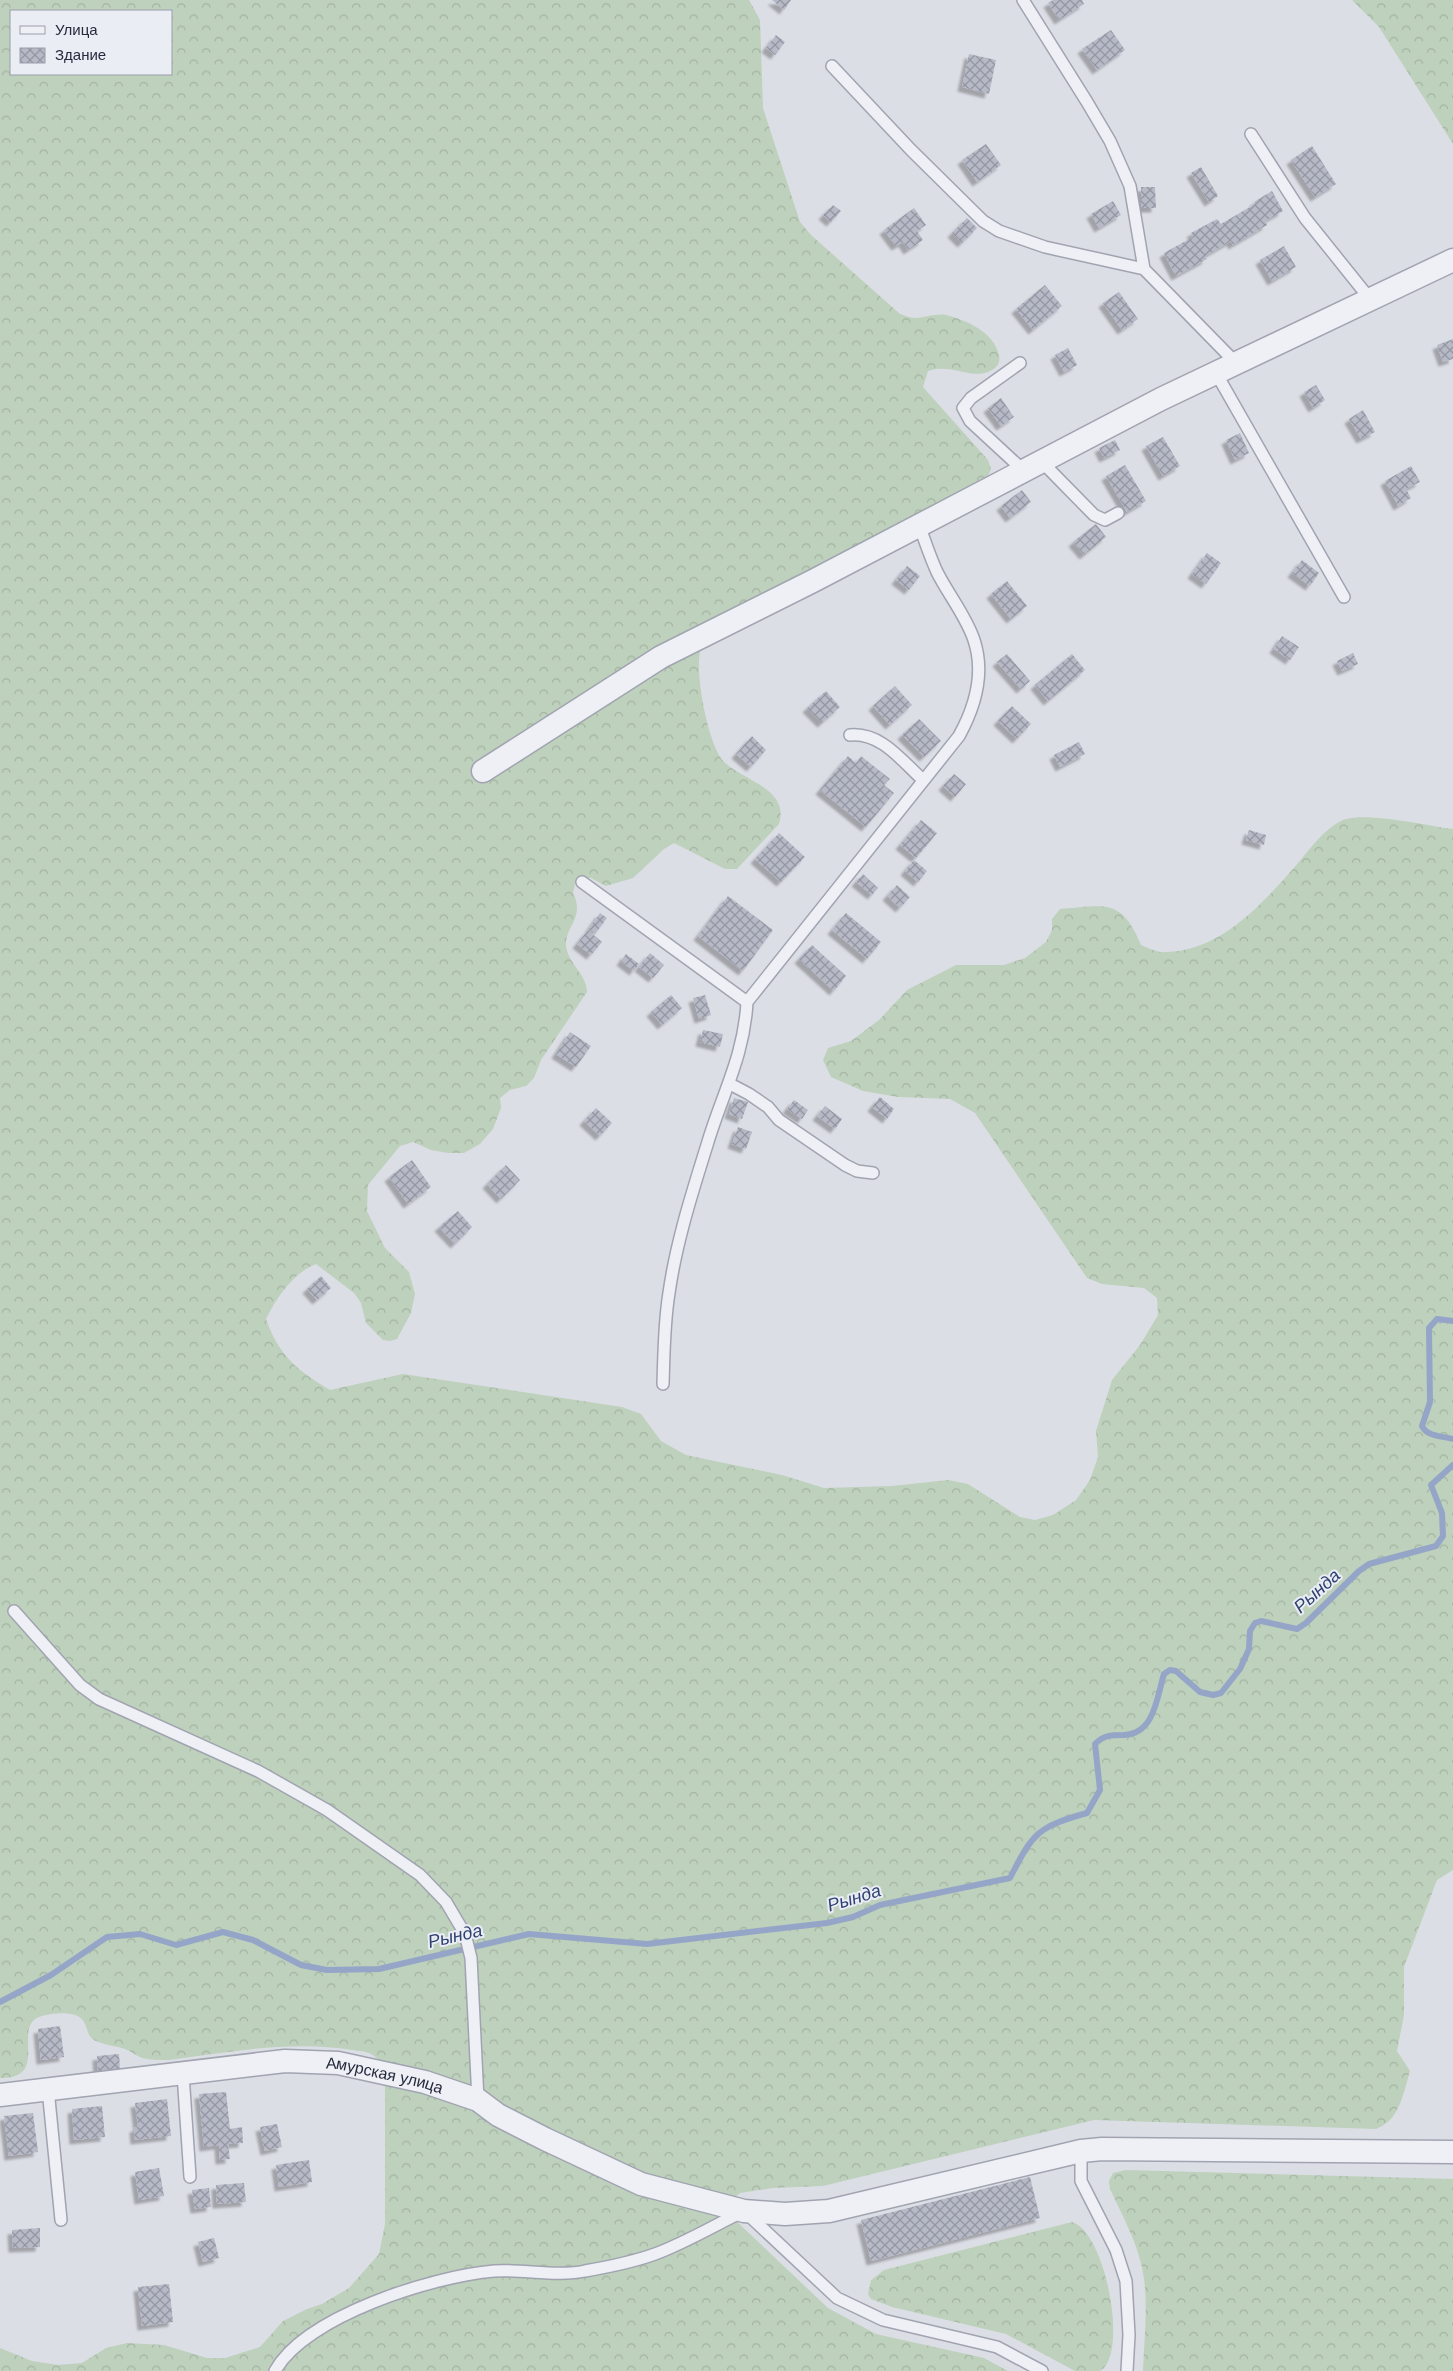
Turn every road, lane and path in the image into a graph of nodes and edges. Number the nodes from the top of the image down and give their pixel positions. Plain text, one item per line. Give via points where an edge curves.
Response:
1 (1022, 0) edge
2 (832, 66) dead end
3 (1251, 134) dead end
4 (1453, 260) edge
5 (1144, 269) junction
6 (1370, 299) junction
7 (1020, 363) dead end
8 (1236, 363) junction
9 (1216, 373) junction
10 (1032, 465) junction
11 (1118, 513) dead end
12 (919, 525) junction
13 (1344, 597) dead end
14 (850, 735) dead end
15 (483, 772) dead end
16 (923, 780) junction
17 (582, 882) dead end
18 (746, 1002) junction
19 (730, 1084) junction
20 (873, 1173) dead end
21 (663, 1384) dead end
22 (14, 1611) dead end
23 (183, 2074) junction
24 (48, 2089) junction
25 (0, 2095) edge
26 (478, 2100) junction
27 (1081, 2151) junction
28 (1453, 2152) edge
29 (190, 2177) dead end
30 (744, 2211) junction
31 (61, 2220) dead end
32 (275, 2371) edge
33 (1042, 2371) edge
34 (1127, 2371) edge

1 - 5 lane via 1079,88 1110,142 1130,186
2 - 5 lane via 983,221 999,231 1044,247
3 - 6 lane via 1305,218
4 - 6 street
5 - 8 lane
6 - 8 street
7 - 10 lane via 971,398 963,408 970,421
8 - 9 street
9 - 10 street
9 - 13 lane
10 - 11 lane via 1094,516 1105,520
10 - 12 street
12 - 15 street via 661,656
12 - 16 lane via 936,570 974,639 979,661 969,719
14 - 16 lane via 874,737
16 - 18 lane
17 - 18 lane
18 - 19 lane via 740,1052
19 - 20 lane via 768,1107 778,1120 845,1165
19 - 21 lane via 708,1142 676,1255 668,1294
22 - 26 lane via 80,1685 98,1699 258,1771 327,1810 420,1874 446,1902 465,1934 471,1958
23 - 24 street, Амурская улица
23 - 26 street, Амурская улица via 285,2061 338,2063 425,2082
23 - 29 lane
24 - 25 street, Амурская улица
24 - 31 lane
26 - 30 street, Амурская улица via 498,2115 641,2184
27 - 28 street, Амурская улица
27 - 30 street, Амурская улица via 829,2211 786,2214
27 - 34 lane via 1081,2181 1116,2250 1126,2281
30 - 32 lane via 655,2254 582,2272 493,2271 417,2286 348,2312 296,2345
30 - 33 lane via 837,2298 883,2320 997,2347

